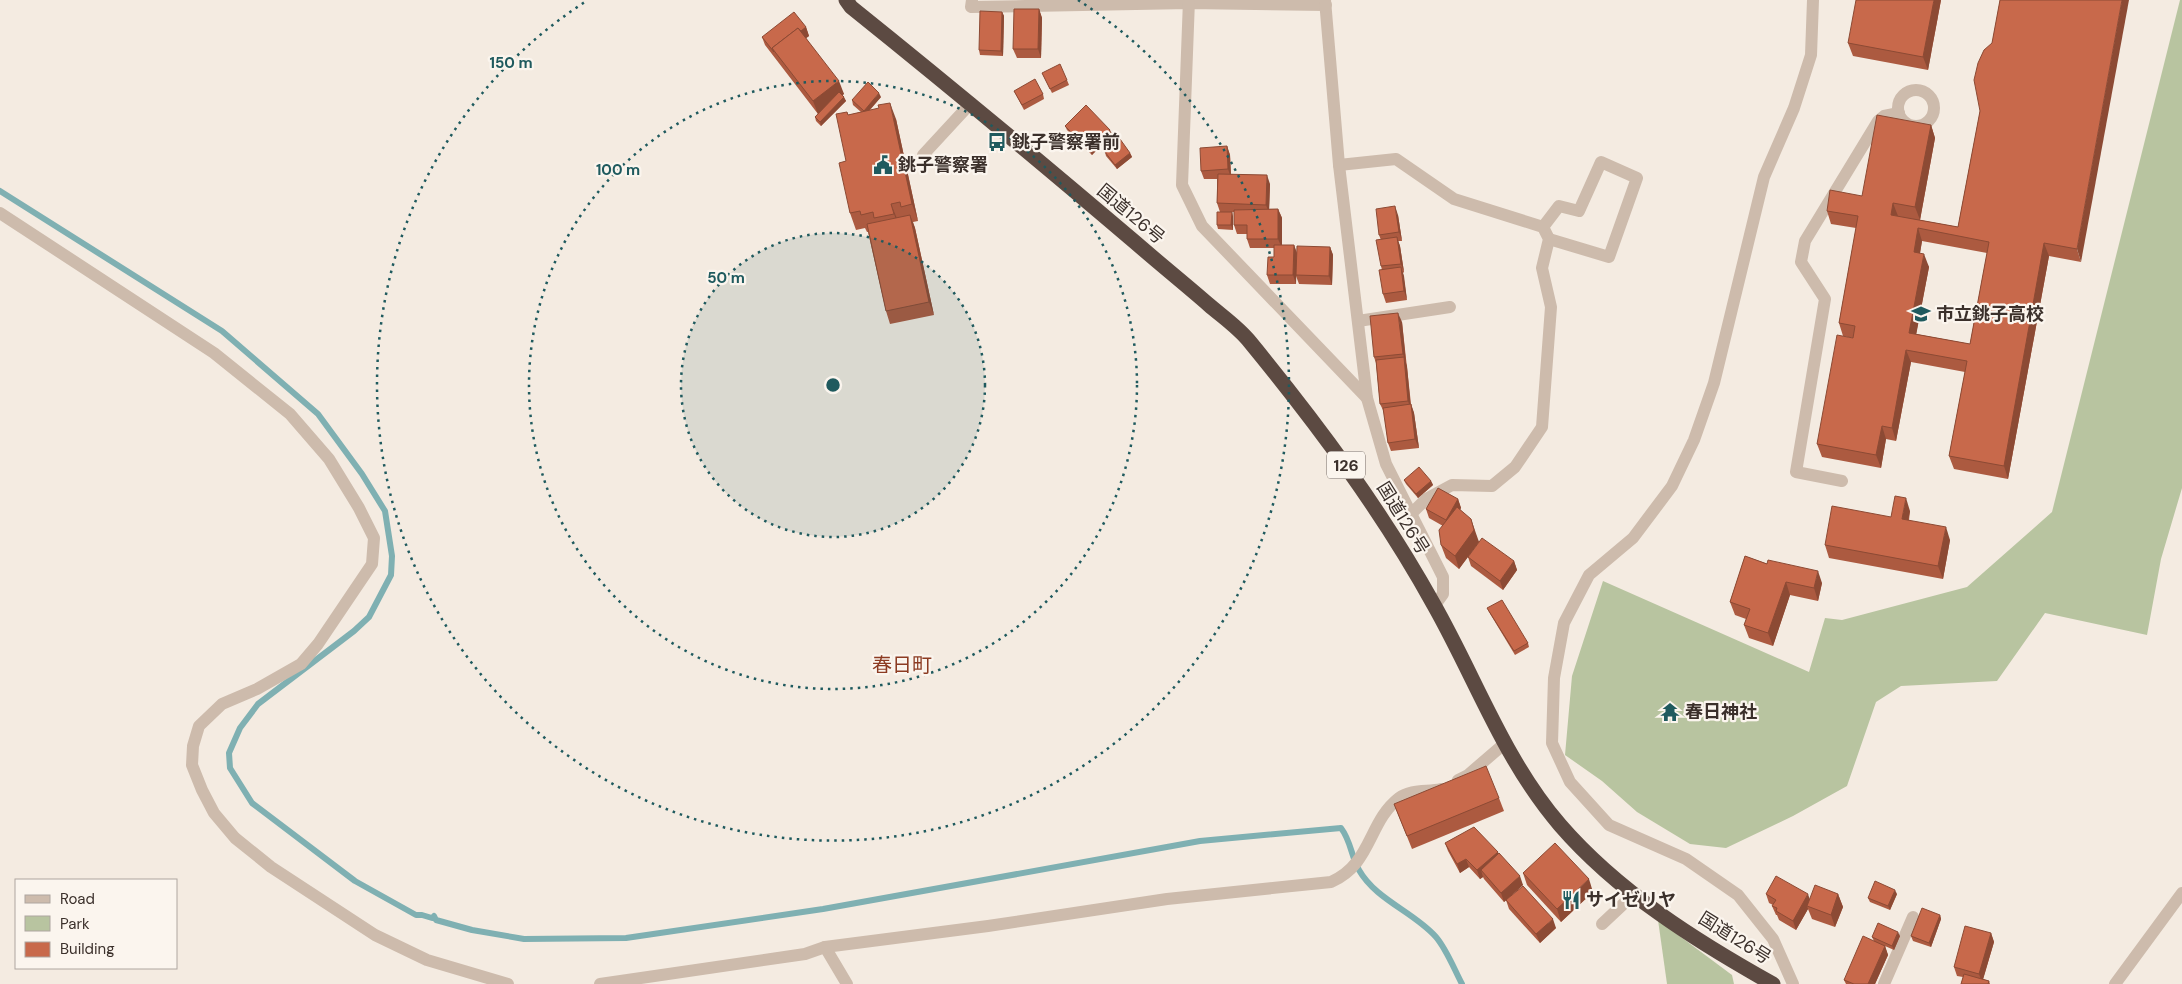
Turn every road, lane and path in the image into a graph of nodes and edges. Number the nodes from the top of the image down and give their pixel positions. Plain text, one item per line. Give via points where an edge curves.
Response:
1 (846, 0) edge
2 (972, 0) edge
3 (1813, 0) edge
4 (1189, 1) edge
5 (1076, 2) edge
6 (1326, 3) edge
7 (971, 103) junction
8 (1899, 113) dead end
9 (923, 155) dead end
10 (1339, 165) junction
11 (0, 213) edge
12 (1543, 227) junction
13 (1549, 239) junction
14 (1450, 307) dead end
15 (1358, 321) junction
16 (1367, 398) junction
17 (1842, 482) dead end
18 (1410, 515) junction
19 (1435, 605) junction
20 (1504, 744) junction
21 (2182, 893) edge
22 (1634, 894) junction
23 (1914, 917) dead end
24 (1602, 924) dead end
25 (824, 947) junction
26 (639, 982) edge
27 (508, 984) edge
28 (600, 984) edge
29 (847, 984) edge
30 (1773, 984) edge
31 (1793, 984) edge
32 (1884, 984) edge
33 (2115, 984) edge

1 - 7 highway, 国道126号 / 126
2 - 5 street via 971,7
3 - 31 street via 1811,55 1794,108 1764,177 1714,383 1694,440 1672,486 1633,538 1589,575 1564,623 1554,678 1552,743 1570,782 1609,825 1686,859 1738,895 1773,939
4 - 5 street
4 - 6 street
4 - 16 street via 1182,185 1202,226
6 - 10 street
7 - 9 street
7 - 19 highway, 国道126号 / 126 via 1246,337 1344,462
8 - 17 street via 1878,120 1805,241 1801,262 1825,299 1796,472
10 - 12 street via 1396,159 1454,198
10 - 15 street
11 - 27 street via 214,353 290,414 329,459 374,538 372,564 301,664 222,704 199,726 192,765 214,813 235,838 271,868 375,935 427,960
12 - 13 street
12 - 13 street via 1559,206 1578,211 1601,162 1637,178 1609,257
13 - 18 street via 1542,268 1552,307 1542,427 1515,467 1492,486 1452,485 1426,499
14 - 15 street
15 - 16 street
16 - 18 street via 1386,464
18 - 19 street via 1443,577 1444,594
19 - 20 highway, 国道126号 / 126
20 - 22 highway, 国道126号 / 126 via 1558,823
20 - 25 street via 1468,775 1439,790 1412,792 1399,798 1384,814 1361,859 1345,876 1332,882 1167,899
21 - 33 street
22 - 24 street
22 - 30 highway, 国道126号 / 126 via 1727,958
23 - 32 street
25 - 26 street via 805,954
25 - 29 street
26 - 28 street

